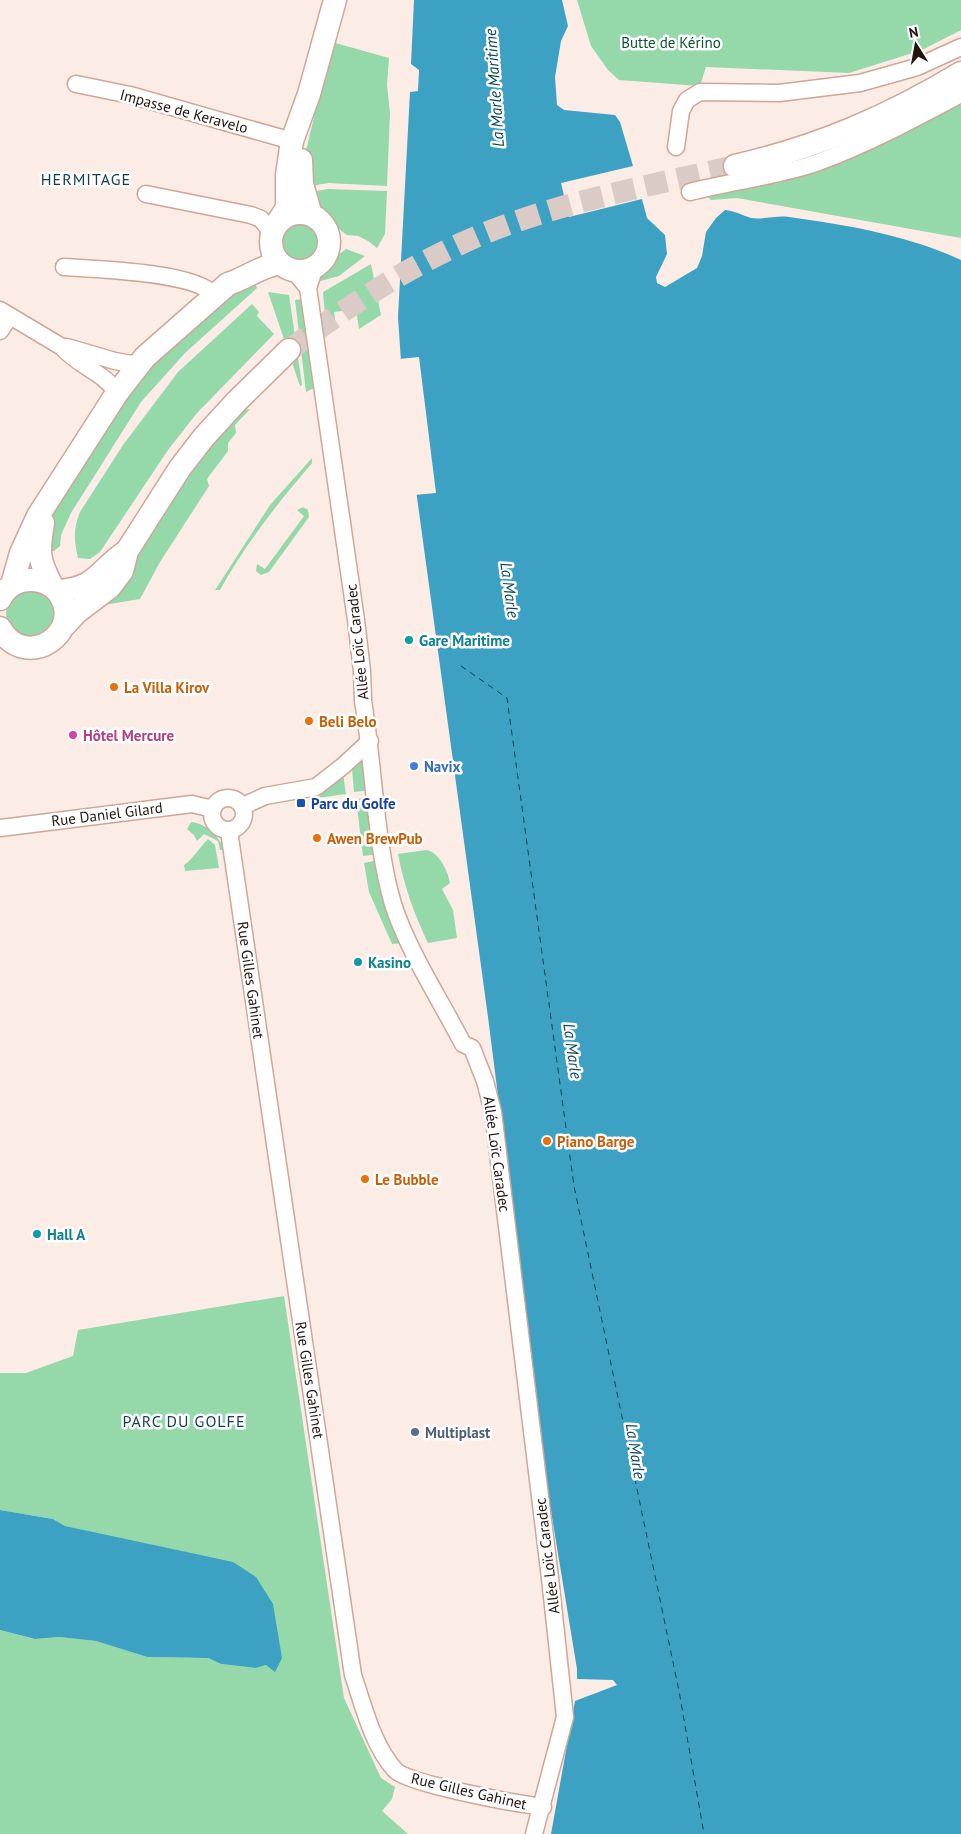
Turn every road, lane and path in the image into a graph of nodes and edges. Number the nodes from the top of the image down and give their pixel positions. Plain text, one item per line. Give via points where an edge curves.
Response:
1 (334, 0) edge
2 (961, 47) edge
3 (961, 73) edge
4 (76, 84) dead end
5 (309, 94) junction
6 (961, 94) edge
7 (292, 141) junction
8 (676, 148) dead end
9 (734, 166) tunnel mouth
10 (690, 192) dead end
11 (146, 194) dead end
12 (311, 215) junction
13 (273, 232) junction
14 (64, 267) dead end
15 (299, 272) junction
16 (221, 289) junction
17 (5, 313) edge
18 (0, 331) edge
19 (62, 347) junction
20 (289, 350) tunnel mouth
21 (138, 365) junction
22 (117, 394) junction
23 (51, 497) junction
24 (128, 551) junction
25 (54, 589) junction
26 (6, 592) edge
27 (62, 628) junction
28 (1, 632) edge
29 (370, 741) junction
30 (243, 806) junction
31 (213, 808) junction
32 (0, 828) edge
33 (229, 831) junction
34 (543, 1807) junction
35 (534, 1834) edge

1 - 5 main road
2 - 8 street via 917,67 860,83 779,93 700,92 687,100 680,111
3 - 9 main road via 895,109 819,143
4 - 7 street, Impasse de Keravelo
5 - 7 main road
5 - 12 main road via 300,167
6 - 10 street via 896,128 816,163 776,175
7 - 13 main road via 287,208
11 - 13 street via 251,215 261,219
12 - 13 main road via 292,214
12 - 15 main road via 322,223 329,242 326,257
13 - 15 main road via 272,252
13 - 16 main road
14 - 16 street via 140,272
15 - 16 main road via 266,266
15 - 29 street, Allée Loïc Caradec via 354,601
16 - 21 main road
17 - 18 street
17 - 19 street
19 - 21 street via 70,346
19 - 22 street via 99,374
20 - 24 main road via 204,437 180,468
21 - 22 main road
22 - 23 main road
23 - 25 main road via 44,516 39,554 40,563
23 - 26 main road via 32,527
24 - 25 main road via 112,561 87,586
24 - 27 main road via 122,571 110,587
25 - 26 main road via 36,580 20,581
25 - 27 main road via 65,609
27 - 28 main road via 57,636 40,647 20,646
29 - 30 street via 316,787 266,796
29 - 34 street, Allée Loïc Caradec via 383,856 393,903 463,1044 472,1048 493,1112 565,1717
30 - 31 street via 230,798 220,800
30 - 33 street via 243,822
31 - 32 street, Rue Daniel Gilard via 192,804
31 - 33 street via 214,821
33 - 34 street, Rue Gilles Gahinet via 353,1675 377,1742 396,1771 433,1784
34 - 35 street, Allée Loïc Caradec

